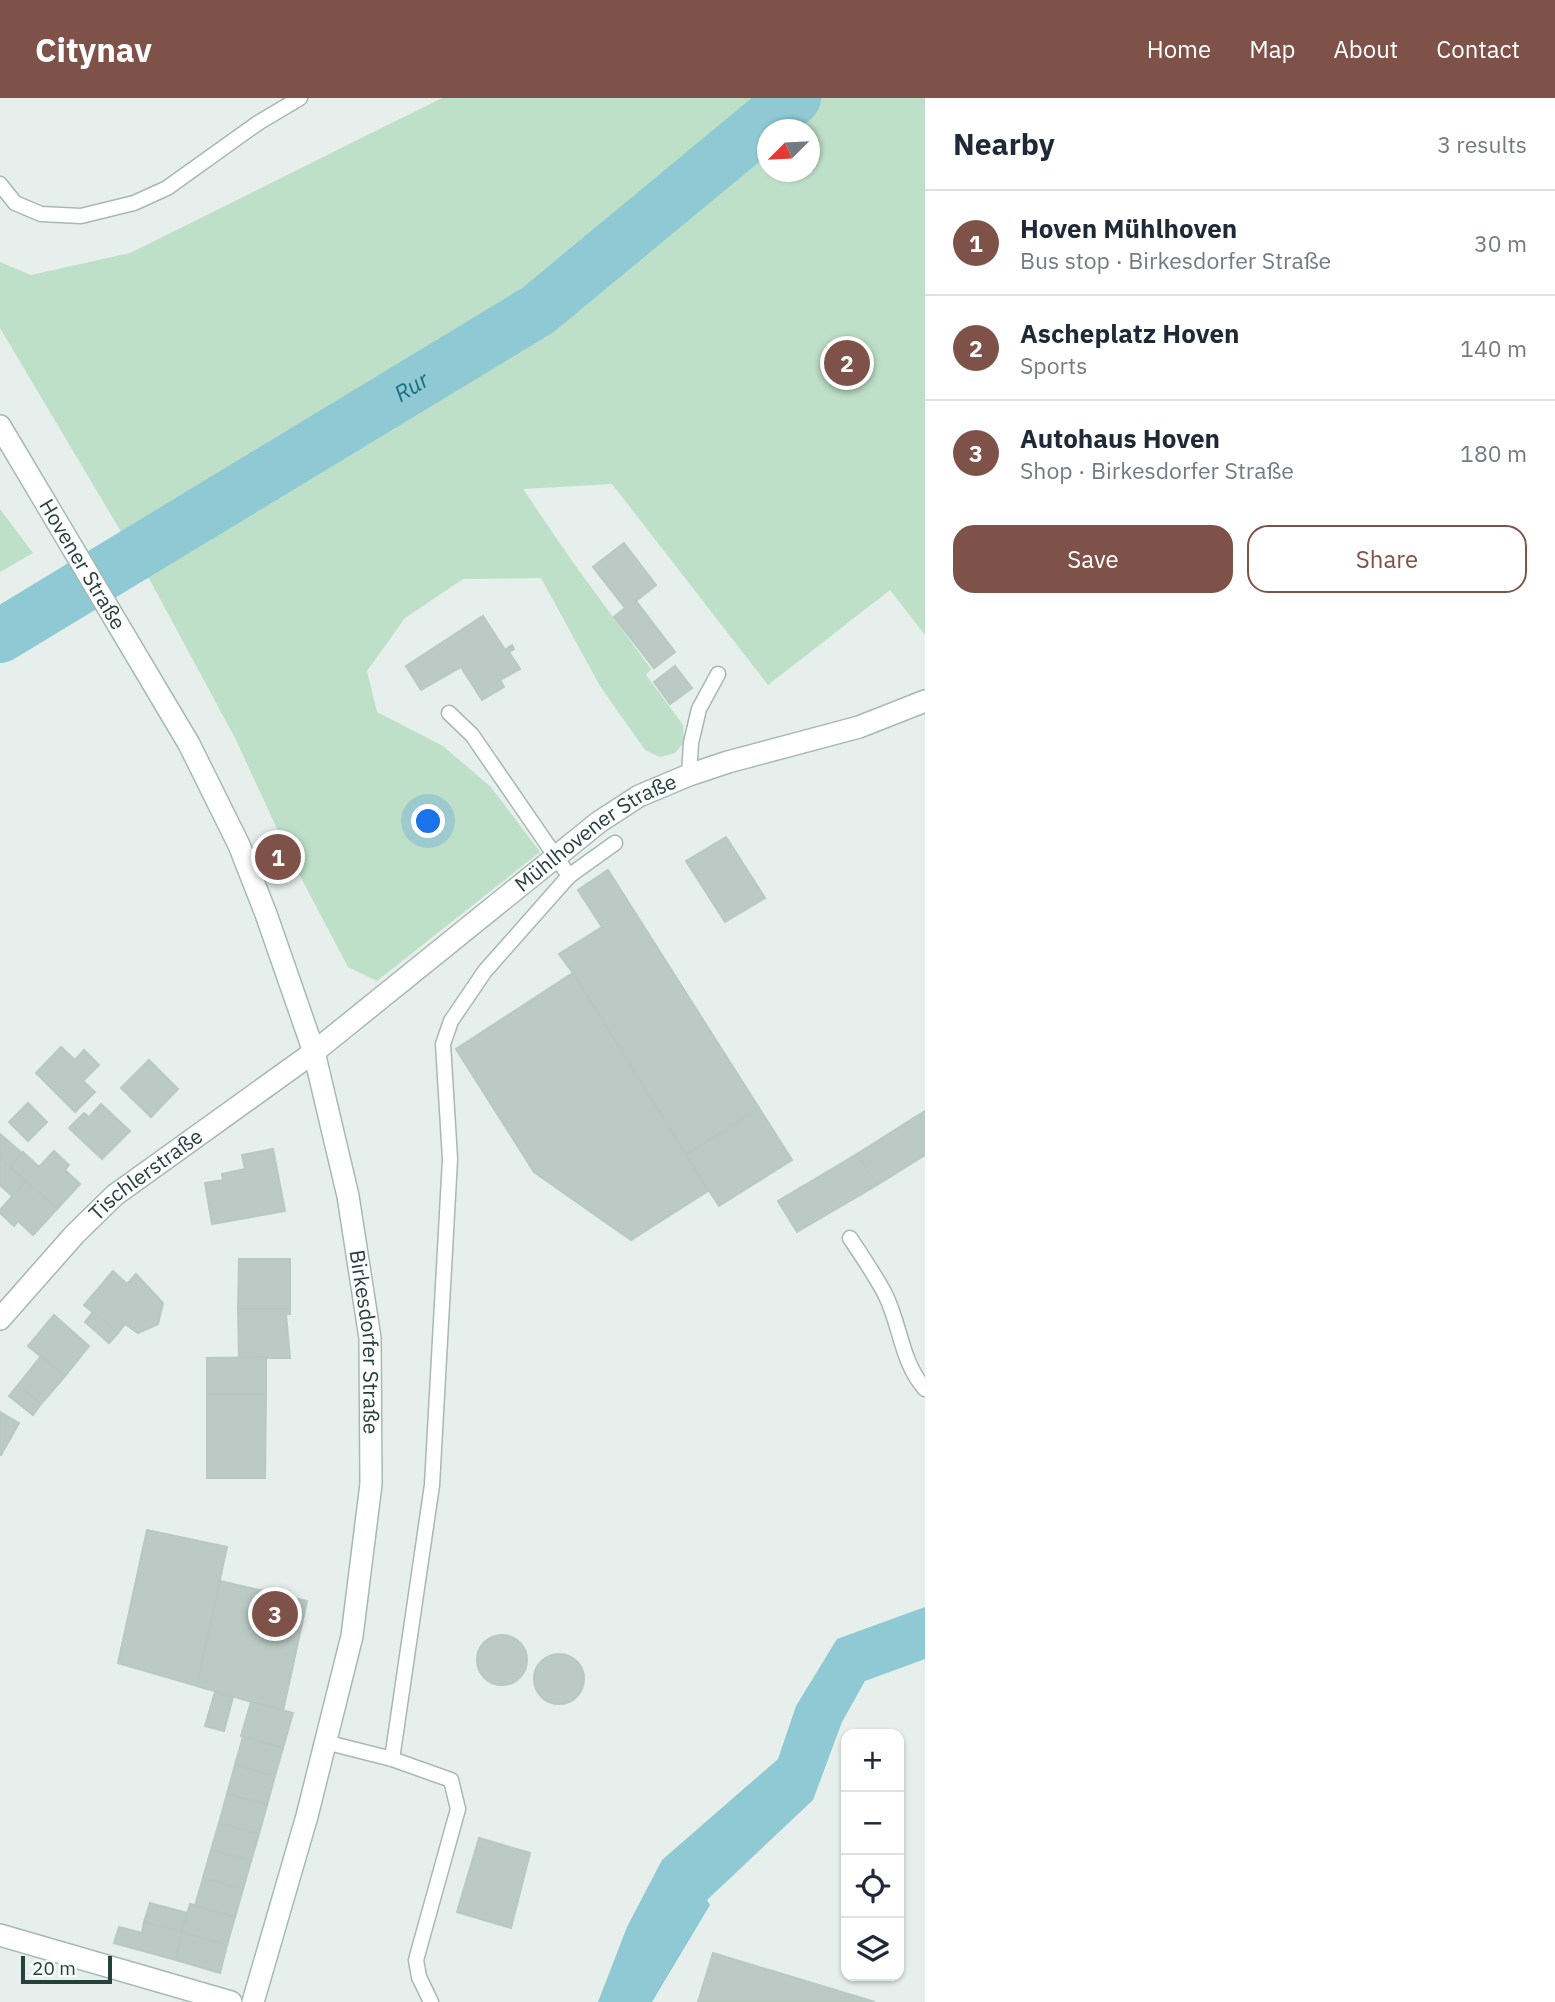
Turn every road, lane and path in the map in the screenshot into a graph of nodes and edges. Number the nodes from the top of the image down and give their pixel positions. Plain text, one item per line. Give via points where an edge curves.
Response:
1 (300, 98) edge
2 (0, 184) edge
3 (0, 426) edge
4 (718, 674) dead end
5 (925, 701) edge
6 (165, 704) joint
7 (449, 713) dead end
8 (689, 775) junction
9 (615, 843) dead end
10 (556, 857) junction
11 (569, 876) junction
12 (314, 1052) junction
13 (850, 1238) dead end
14 (0, 1319) edge
15 (925, 1390) edge
16 (325, 1742) junction
17 (391, 1759) junction
18 (0, 1934) edge
19 (231, 2002) edge
20 (253, 2002) edge
21 (430, 2002) edge

1 - 2 lane via 167,188 134,203 81,215 41,214 15,203
3 - 6 main road, Hovener Straße
4 - 8 lane via 699,709
5 - 8 main road, Mühlhovener Straße via 859,727
6 - 12 main road, Birkesdorfer Straße via 239,845
7 - 10 lane via 472,735
8 - 10 main road, Mühlhovener Straße via 639,796
9 - 11 lane
10 - 11 lane
10 - 12 main road, Mühlhovener Straße
11 - 17 lane via 485,971 451,1021 443,1044 450,1159 432,1485
12 - 14 main road, Tischlerstraße via 115,1195
12 - 16 main road, Birkesdorfer Straße via 348,1196 370,1338 371,1484 352,1636
13 - 15 lane via 885,1294 905,1358
16 - 17 lane
16 - 20 main road, Birkesdorfer Straße
17 - 21 lane via 451,1780 458,1809 416,1960
18 - 19 main road

